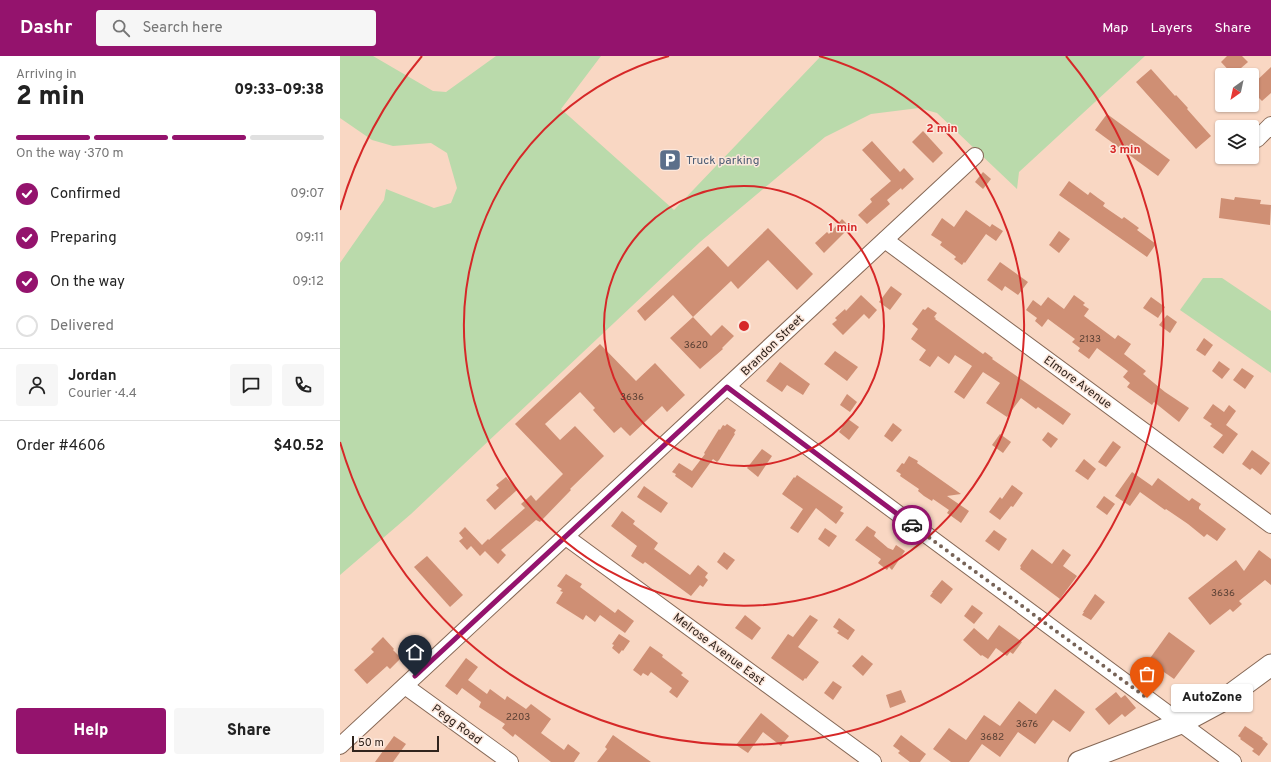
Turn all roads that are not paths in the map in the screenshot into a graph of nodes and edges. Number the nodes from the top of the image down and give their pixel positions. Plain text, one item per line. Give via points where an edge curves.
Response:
1 (1271, 125) edge
2 (1259, 137) edge
3 (975, 156) dead end
4 (885, 240) junction
5 (727, 387) junction
6 (1271, 525) edge
7 (566, 537) junction
8 (1271, 665) edge
9 (405, 686) junction
10 (1181, 723) junction
11 (340, 746) edge
12 (510, 762) edge
13 (873, 762) edge
14 (1079, 762) edge
15 (1233, 762) edge

1 - 2 street
3 - 4 street, Brandon Street
4 - 5 street, Brandon Street
4 - 6 street, Elmore Avenue
5 - 7 street, Brandon Street
5 - 10 street
7 - 9 street, Brandon Street
7 - 13 street, Melrose Avenue East
8 - 10 main road via 1222,701
9 - 11 street, Brandon Street
9 - 12 street, Pegg Road
10 - 14 main road
10 - 15 street

